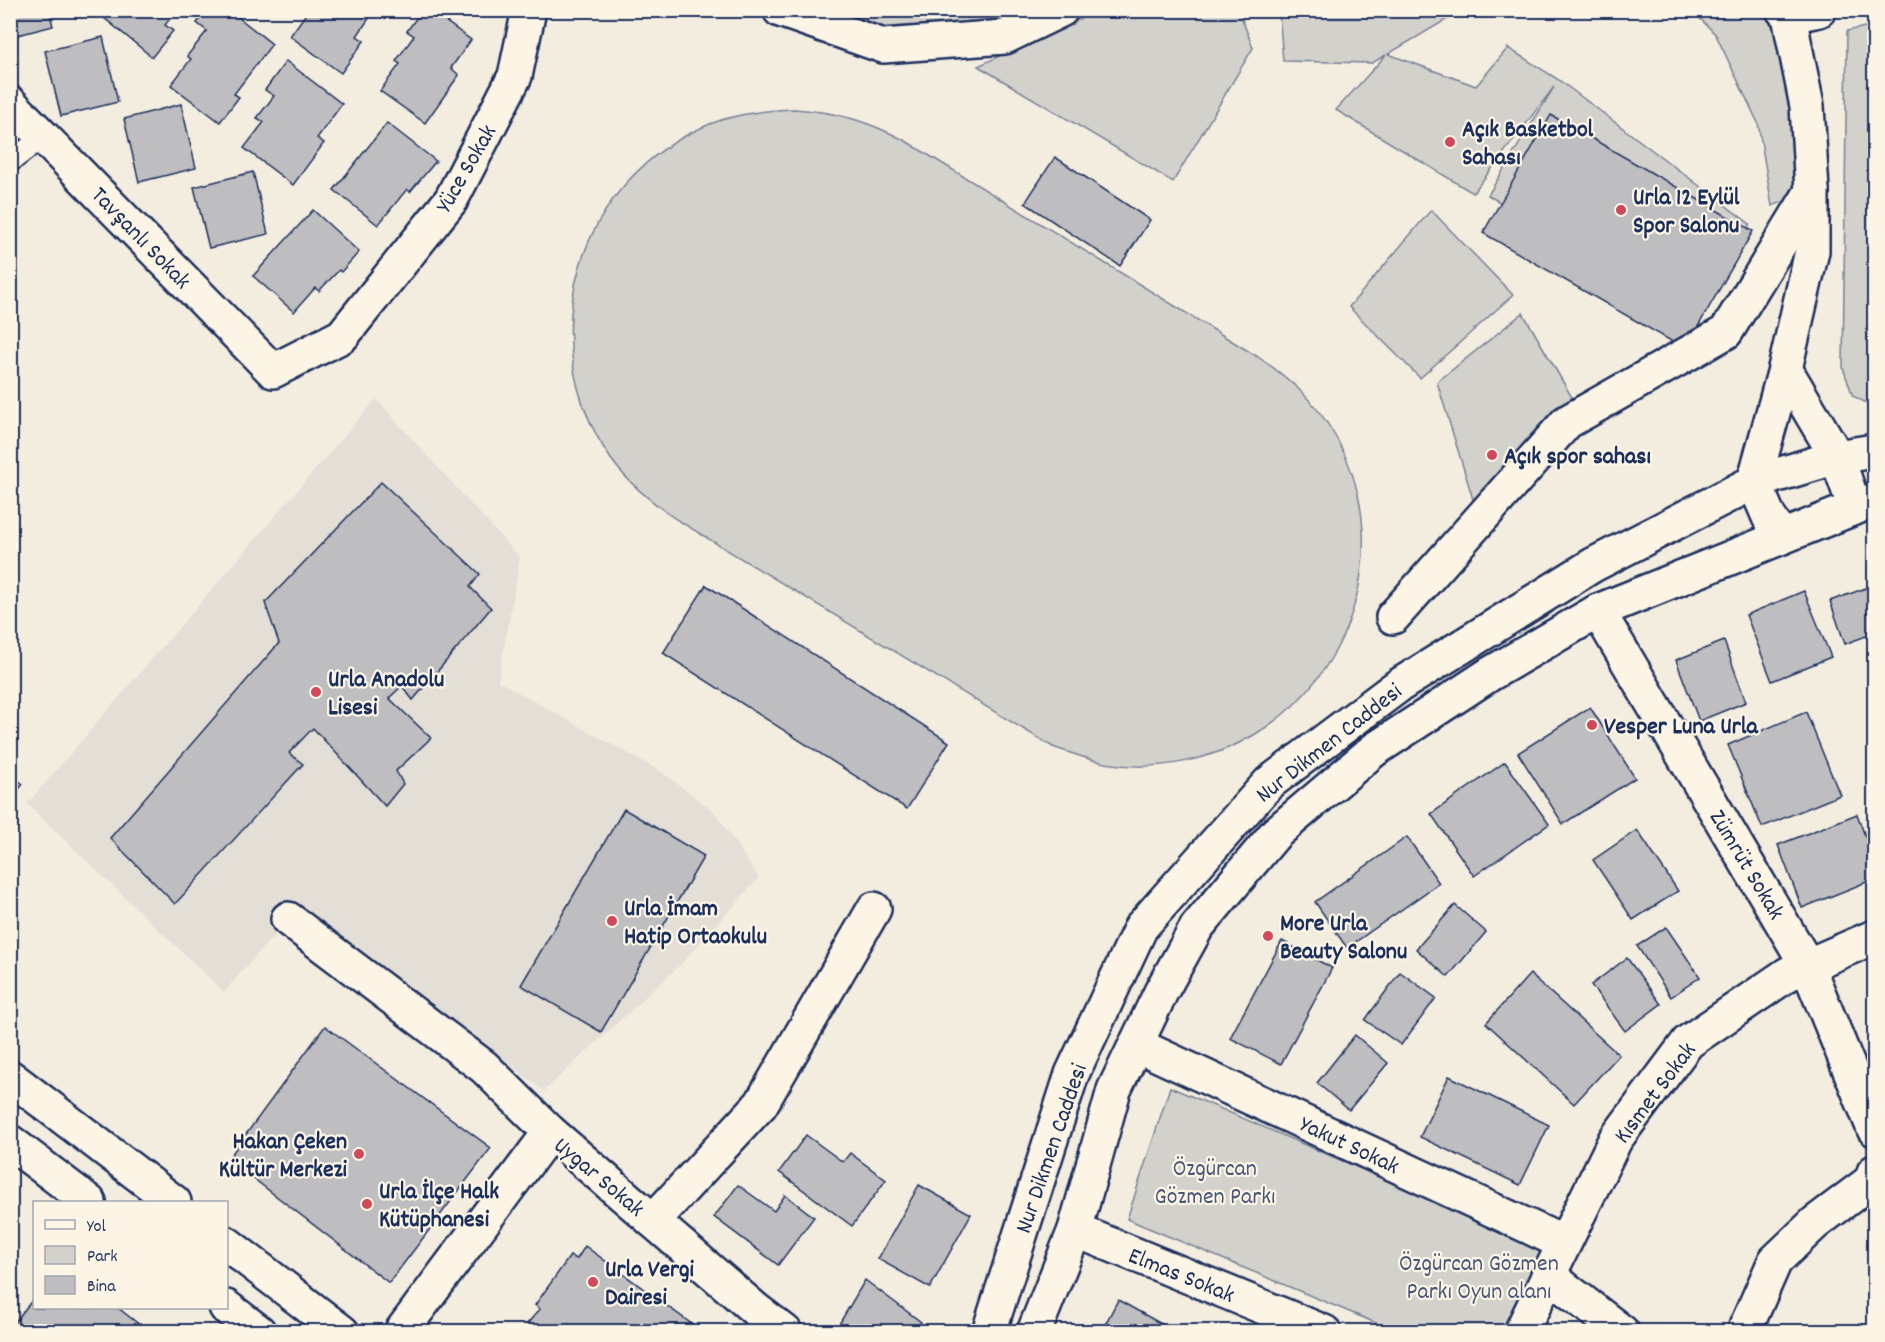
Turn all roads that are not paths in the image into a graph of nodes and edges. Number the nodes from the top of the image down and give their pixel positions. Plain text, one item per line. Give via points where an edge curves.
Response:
1 (529, 10) edge
2 (780, 10) edge
3 (1061, 10) edge
4 (1797, 12) edge
5 (10, 104) edge
6 (43, 137) junction
7 (10, 162) edge
8 (1812, 191) junction
9 (1785, 369) junction
10 (273, 371) joint
11 (1875, 451) edge
12 (1837, 457) junction
13 (1754, 482) junction
14 (1865, 504) edge
15 (1782, 537) junction
16 (1598, 611) junction
17 (1393, 617) dead end
18 (874, 909) dead end
19 (288, 919) dead end
20 (1875, 937) edge
21 (1807, 965) junction
22 (1137, 1045) junction
23 (10, 1077) edge
24 (1875, 1129) edge
25 (550, 1132) junction
26 (10, 1142) edge
27 (1875, 1172) edge
28 (86, 1201) edge
29 (171, 1201) edge
30 (653, 1221) junction
31 (1074, 1230) junction
32 (1564, 1243) junction
33 (228, 1245) edge
34 (1548, 1275) junction
35 (228, 1309) edge
36 (748, 1321) edge
37 (259, 1332) edge
38 (342, 1332) edge
39 (401, 1332) edge
40 (785, 1332) edge
41 (989, 1332) edge
42 (1034, 1332) edge
43 (1324, 1332) edge
44 (1521, 1332) edge
45 (1622, 1332) edge
46 (1747, 1332) edge

1 - 10 street, Yüce Sokak via 515,76 451,200 342,336
2 - 3 street via 883,46 1005,37
4 - 8 street
5 - 6 street, Tavşanlı Sokak
6 - 7 lane
6 - 10 street, Tavşanlı Sokak
8 - 9 street via 1812,251
8 - 17 street via 1726,332 1567,422
9 - 12 street
9 - 13 street
11 - 12 street, Nur Dikmen Caddesi
12 - 13 street, Nur Dikmen Caddesi
12 - 14 street
13 - 15 street
13 - 41 street, Nur Dikmen Caddesi via 1593,565 1398,686 1269,783 1141,927 1072,1074
14 - 15 street, Nur Dikmen Caddesi
15 - 16 street, Nur Dikmen Caddesi
16 - 21 street, Zümrüt Sokak
16 - 22 street, Nur Dikmen Caddesi via 1490,674 1374,750 1276,833 1197,927
18 - 30 street via 761,1104
19 - 25 street via 484,1067
20 - 21 street, Kısmet Sokak
21 - 24 street, Zümrüt Sokak
21 - 32 street, Kısmet Sokak via 1688,1042 1615,1140
22 - 31 street, Nur Dikmen Caddesi via 1114,1090
22 - 32 street, Yakut Sokak
23 - 29 street
25 - 30 street, Uygar Sokak
25 - 39 street, Uygar Sokak
26 - 28 street
27 - 46 street via 1871,1181 1815,1223 1775,1261
30 - 36 street, Uygar Sokak
31 - 42 street, Nur Dikmen Caddesi
31 - 43 street, Elmas Sokak
32 - 34 street, Kısmet Sokak
33 - 38 street
34 - 44 street, Kısmet Sokak
34 - 45 street
35 - 37 street
36 - 40 street, Uygar Sokak

